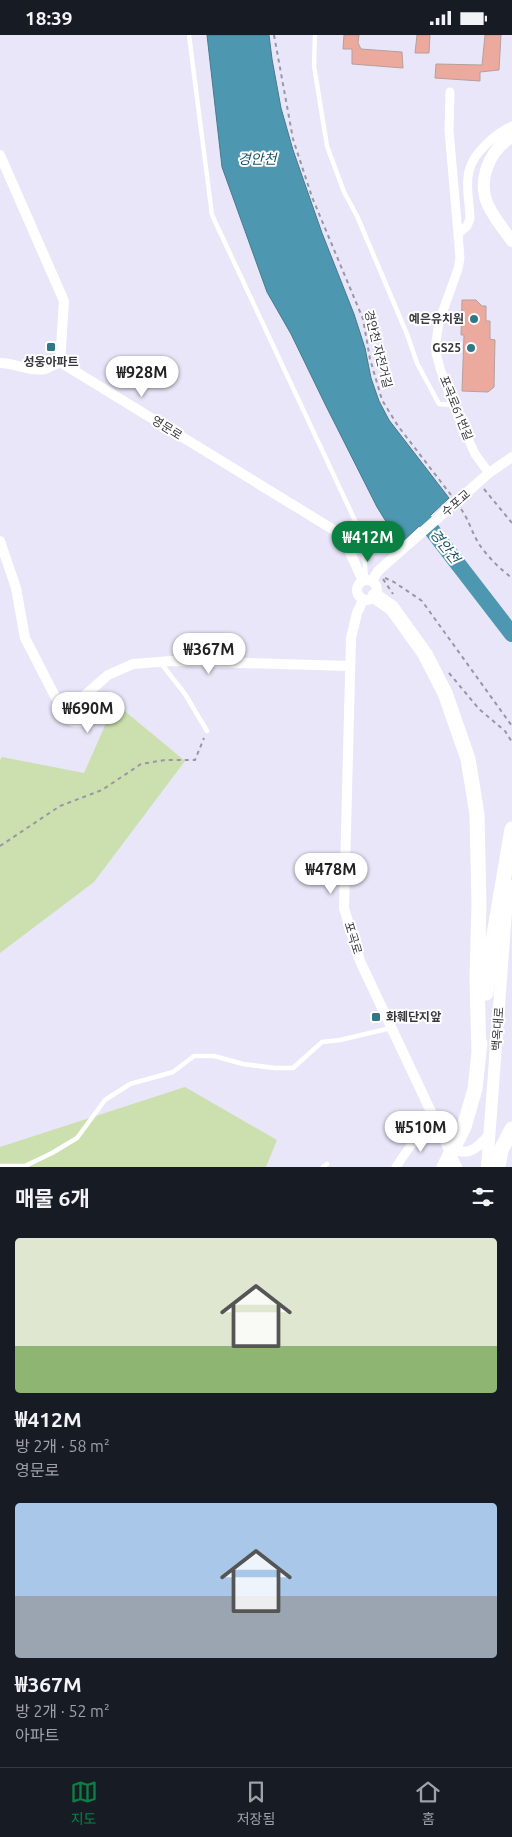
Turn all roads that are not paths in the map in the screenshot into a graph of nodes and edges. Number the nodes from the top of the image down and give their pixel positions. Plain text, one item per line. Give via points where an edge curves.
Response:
1 (189, 35) edge
2 (314, 35) edge
3 (450, 92) dead end
4 (512, 126) edge
5 (512, 137) edge
6 (0, 155) edge
7 (458, 234) junction
8 (512, 241) edge
9 (60, 362) junction
10 (0, 363) edge
11 (453, 405) junction
12 (512, 457) edge
13 (489, 473) junction
14 (0, 541) edge
15 (387, 563) joint
16 (370, 586) junction
17 (160, 662) junction
18 (350, 666) junction
19 (207, 731) road end
20 (512, 830) edge
21 (391, 1028) junction
22 (479, 1053) junction
23 (439, 1128) junction
24 (512, 1129) edge
25 (490, 1134) junction
26 (446, 1143) junction
27 (0, 1166) edge
28 (396, 1167) edge
29 (444, 1167) edge
30 (457, 1167) edge
31 (487, 1167) edge
32 (498, 1167) edge

1 - 16 lane via 212,215 359,529
2 - 11 lane via 320,113 344,192 357,215 417,363 439,404
3 - 7 street, 포곡로61번길 via 449,130
4 - 7 street via 492,138 472,164 468,182 470,219
5 - 8 main road via 497,149 484,178 488,206
6 - 9 street via 64,301
7 - 11 street, 포곡로61번길 via 458,269 439,322 436,342 440,368
9 - 10 street via 46,369
9 - 16 street, 영문로 via 342,535
11 - 13 street, 포곡로61번길 via 475,455
12 - 13 street
13 - 15 street, 수포교
14 - 17 street via 16,588 25,638 57,700 83,697 108,675 133,664
15 - 16 street, 포곡로
16 - 18 street, 포곡로 via 357,613 351,638
16 - 22 highway via 392,608 425,654 446,693 468,759 477,814
17 - 18 street
17 - 19 lane via 185,694
18 - 21 street, 포곡로 via 344,908 360,961
20 - 22 highway via 491,952
20 - 25 main road, 백옥대로
21 - 23 street, 포곡로
21 - 27 lane via 322,1042 293,1068 243,1064 214,1056 194,1055 172,1072 130,1084 105,1100 77,1138 52,1153 25,1166
22 - 29 highway via 475,1089 464,1127
23 - 26 street, 포곡로
23 - 28 street via 417,1138
24 - 32 highway via 501,1150
25 - 26 street via 477,1148 466,1152 457,1151
25 - 31 main road, 백옥대로
26 - 30 street, 포곡로

